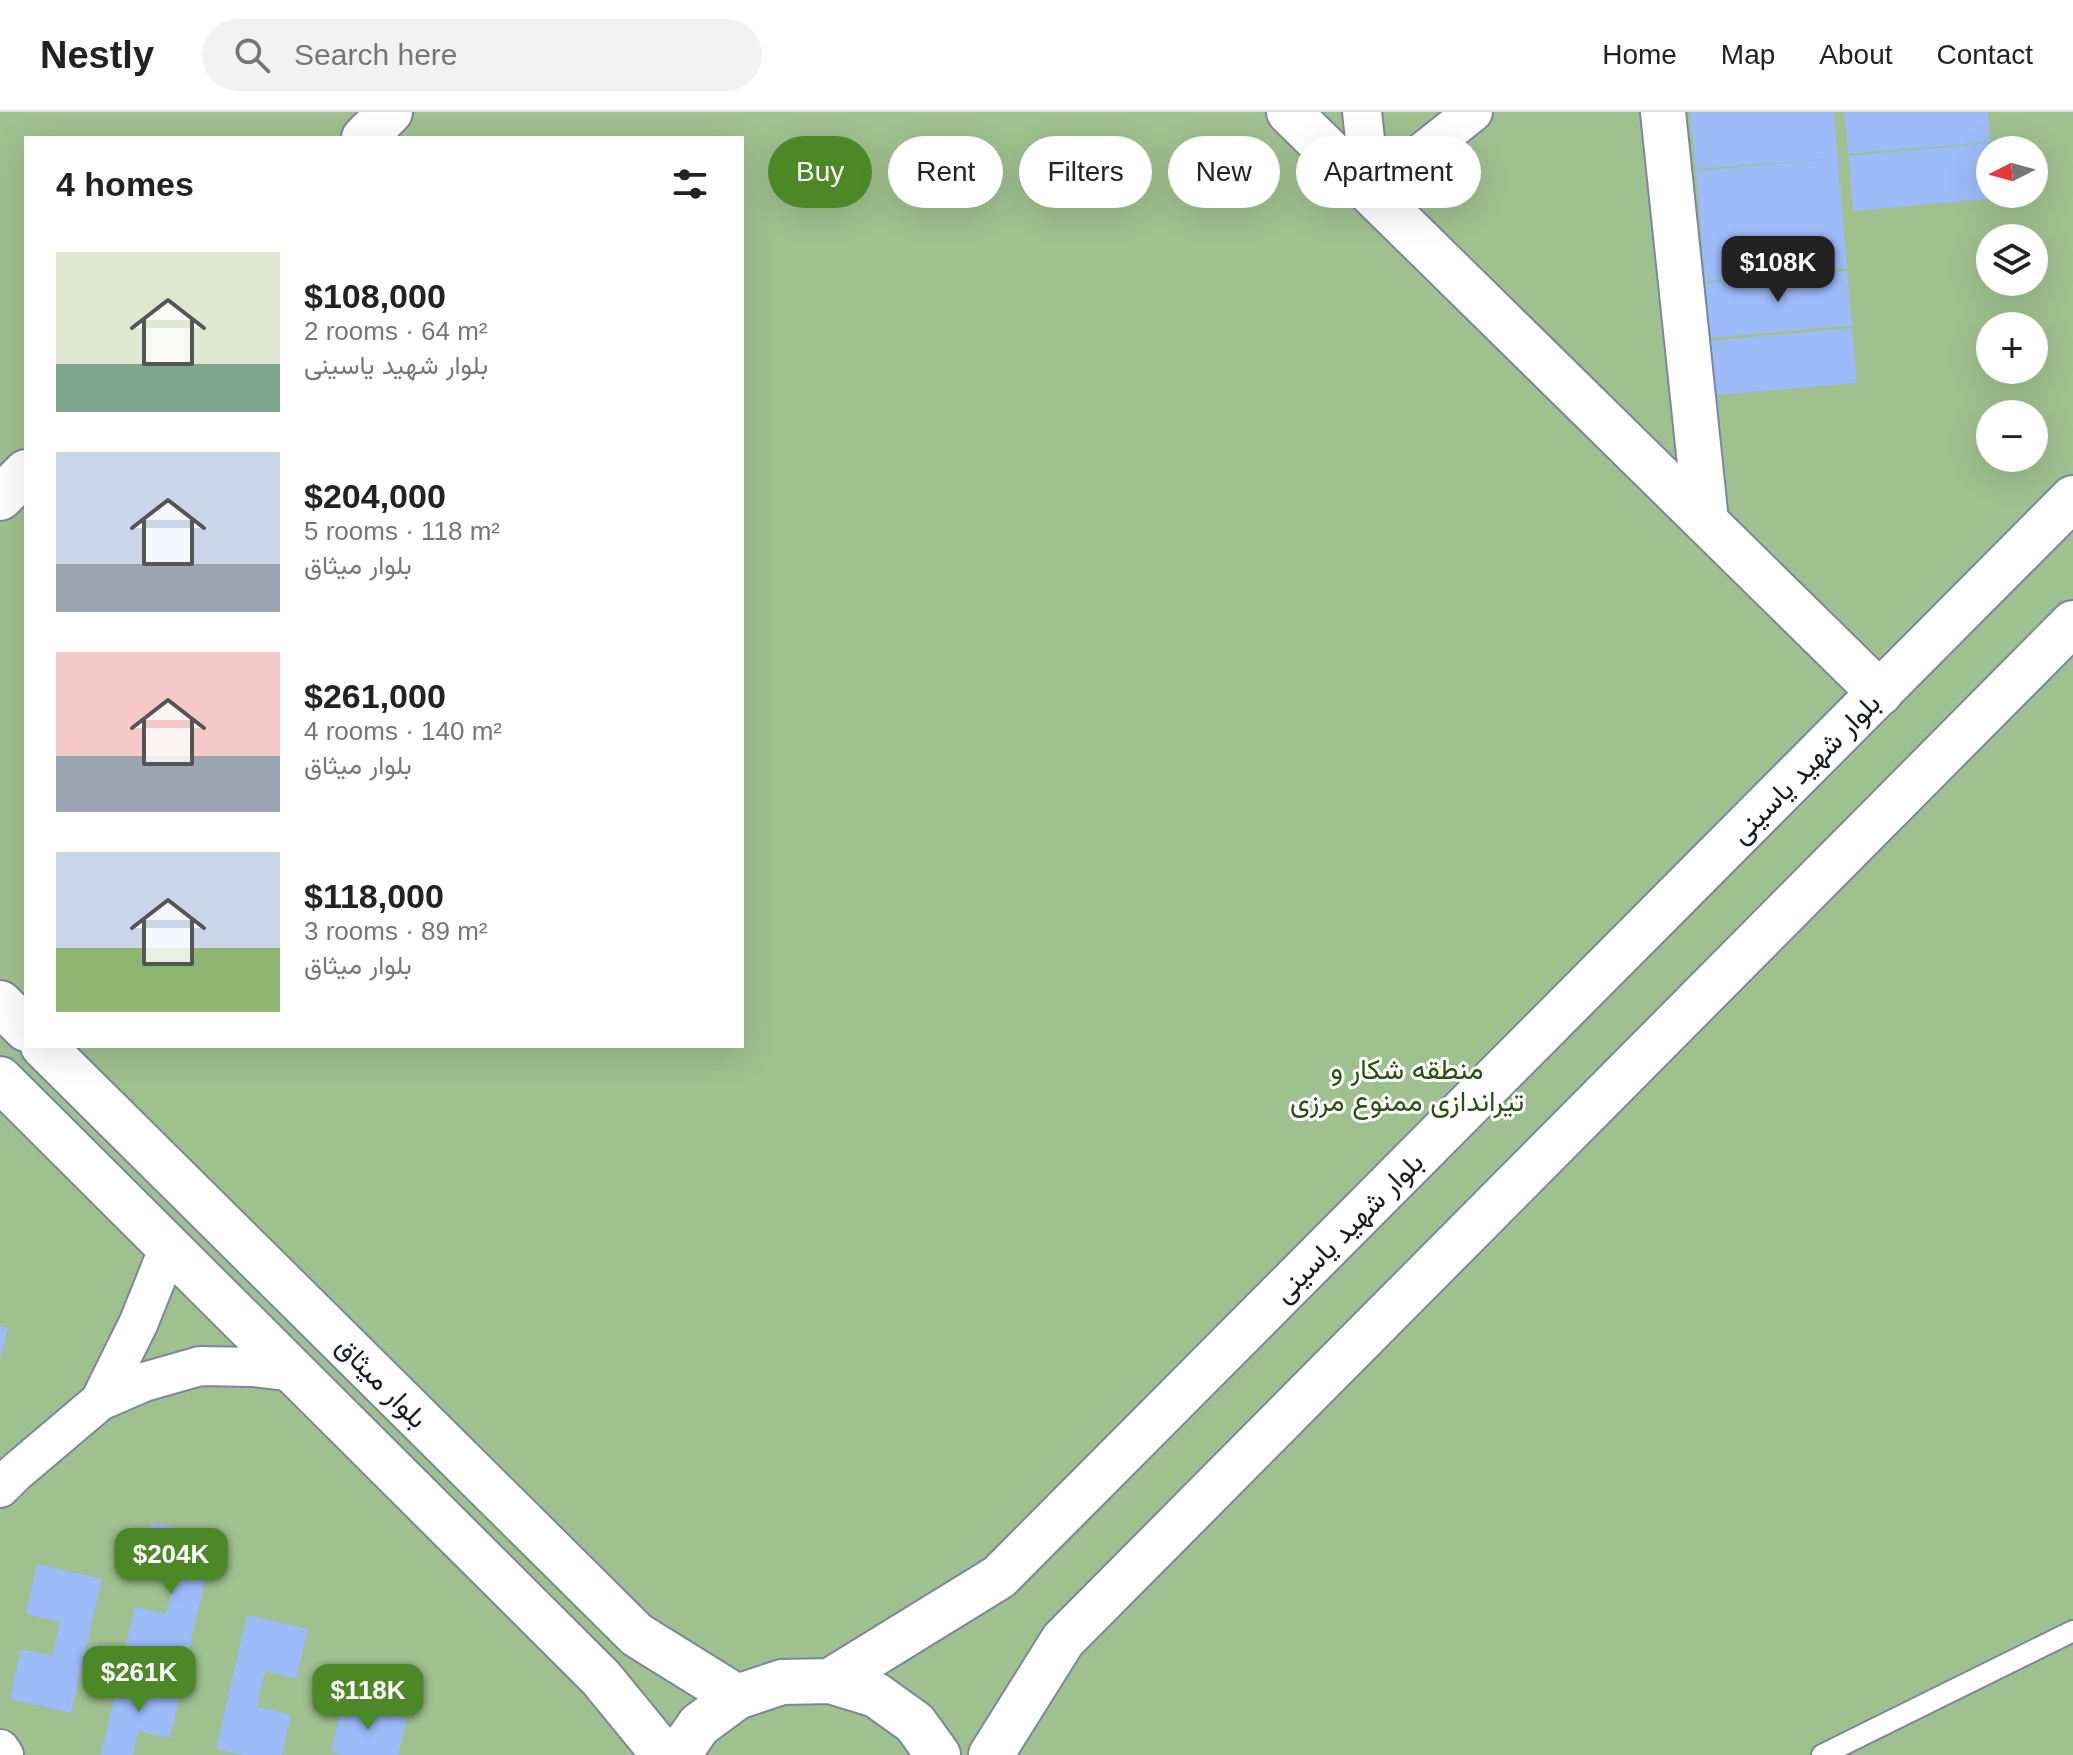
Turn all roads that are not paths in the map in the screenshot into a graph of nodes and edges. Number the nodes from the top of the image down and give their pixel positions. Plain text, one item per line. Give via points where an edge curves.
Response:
1 (390, 112) edge
2 (1289, 112) edge
3 (1362, 112) edge
4 (1473, 112) edge
5 (1663, 112) edge
6 (366, 136) edge
7 (1313, 136) edge
8 (1365, 136) edge
9 (1443, 136) edge
10 (1386, 208) edge
11 (24, 474) edge
12 (0, 498) edge
13 (2073, 498) edge
14 (1706, 521) junction
15 (2073, 623) edge
16 (1880, 693) junction
17 (0, 1003) edge
18 (24, 1027) edge
19 (45, 1048) edge
20 (0, 1079) edge
21 (169, 1247) junction
22 (294, 1372) junction
23 (100, 1401) junction
24 (0, 1488) edge
25 (2073, 1631) edge
26 (830, 1681) junction
27 (737, 1697) junction
28 (0, 1749) edge
29 (4, 1755) edge
30 (664, 1755) edge
31 (678, 1755) edge
32 (938, 1755) edge
33 (991, 1755) edge
34 (1822, 1755) edge

1 - 6 main road
2 - 7 main road
3 - 8 street
4 - 9 street
5 - 14 main road
10 - 14 main road
11 - 12 main road
13 - 16 main road, بلوار شهید یاسینی
14 - 16 main road
15 - 33 main road via 1063,1640
16 - 26 main road, بلوار شهید یاسینی via 999,1577
17 - 18 main road
19 - 27 main road, بلوار میثاق via 637,1635
20 - 21 main road, بلوار میثاق
21 - 22 main road, بلوار میثاق
21 - 23 street
22 - 23 street via 200,1366
22 - 30 main road, بلوار میثاق via 601,1678
23 - 24 street
25 - 34 lane
26 - 27 main road via 782,1682
26 - 32 main road via 876,1695 915,1723
27 - 31 main road via 699,1725
28 - 29 street

